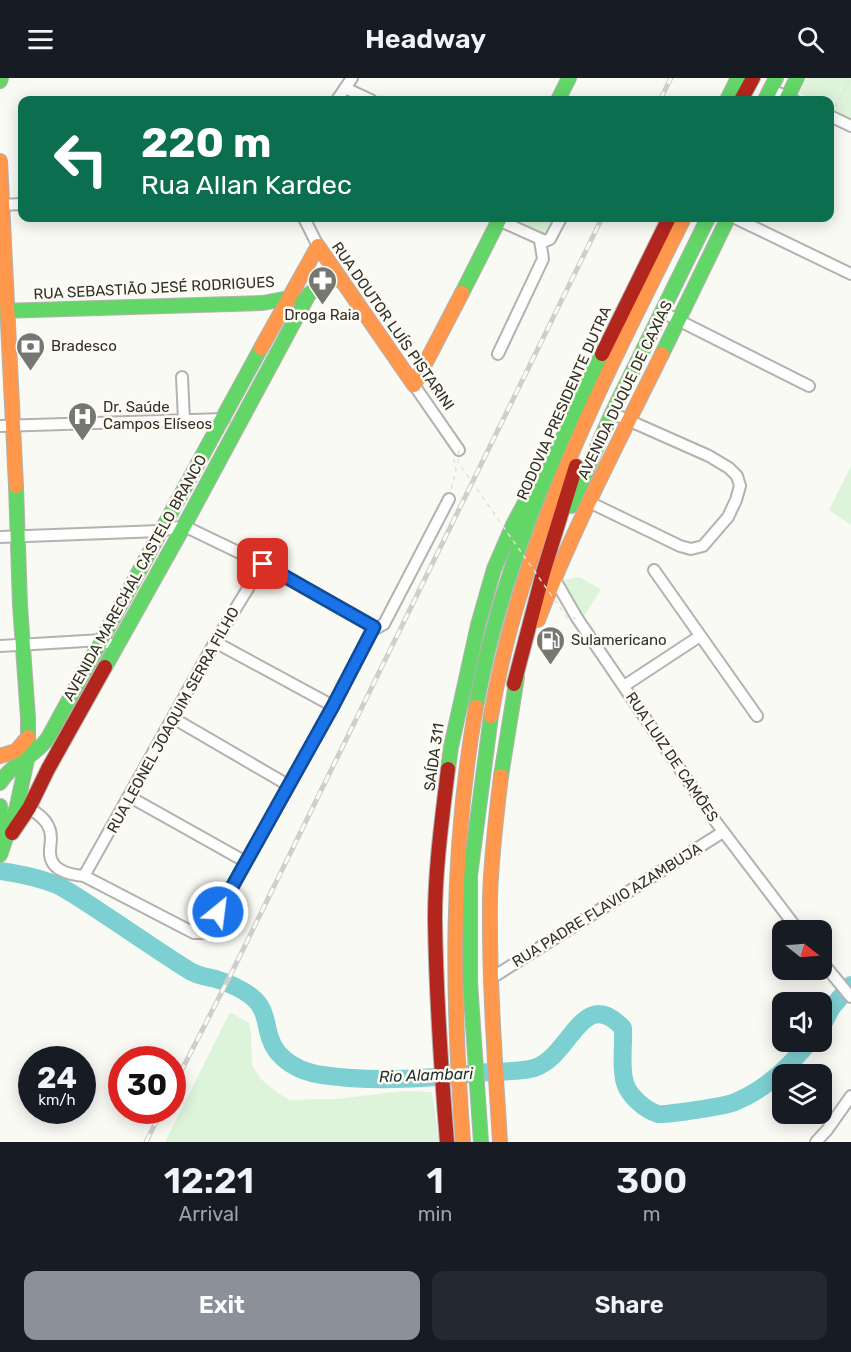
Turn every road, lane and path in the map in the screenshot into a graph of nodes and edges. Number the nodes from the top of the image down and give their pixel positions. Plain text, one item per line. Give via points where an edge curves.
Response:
1 (352, 78) edge
2 (569, 78) edge
3 (738, 78) edge
4 (753, 78) edge
5 (797, 78) edge
6 (850, 78) edge
7 (345, 88) junction
8 (340, 96) edge
9 (362, 96) edge
10 (560, 96) edge
11 (729, 96) edge
12 (743, 96) edge
13 (790, 96) edge
14 (834, 108) edge
15 (834, 118) edge
16 (851, 126) edge
17 (0, 161) edge
18 (1, 204) edge
19 (18, 204) edge
20 (306, 222) edge
21 (496, 222) edge
22 (506, 222) edge
23 (559, 222) edge
24 (667, 222) edge
25 (682, 222) edge
26 (706, 222) edge
27 (726, 222) edge
28 (743, 222) edge
29 (540, 240) junction
30 (318, 246) junction
31 (851, 274) edge
32 (340, 278) junction
33 (309, 294) junction
34 (291, 297) junction
35 (3, 311) edge
36 (662, 312) junction
37 (677, 321) junction
38 (498, 354) dead end
39 (182, 377) dead end
40 (414, 385) junction
41 (809, 386) dead end
42 (579, 401) junction
43 (594, 401) junction
44 (612, 413) junction
45 (224, 418) junction
46 (184, 420) junction
47 (628, 420) junction
48 (6, 426) edge
49 (459, 450) junction
50 (449, 499) joint
51 (589, 502) junction
52 (184, 526) junction
53 (160, 531) junction
54 (18, 536) junction
55 (0, 537) edge
56 (263, 564) junction
57 (654, 570) dead end
58 (554, 578) junction
59 (577, 618) junction
60 (379, 626) junction
61 (700, 636) junction
62 (102, 640) junction
63 (215, 642) junction
64 (21, 645) junction
65 (0, 646) edge
66 (116, 647) junction
67 (514, 684) junction
68 (624, 686) junction
69 (333, 706) junction
70 (756, 716) dead end
71 (173, 718) junction
72 (28, 737) junction
73 (0, 756) edge
74 (28, 758) junction
75 (0, 783) edge
76 (288, 785) junction
77 (130, 797) junction
78 (0, 806) edge
79 (29, 808) junction
80 (0, 824) edge
81 (723, 832) junction
82 (2, 850) edge
83 (246, 862) junction
84 (84, 876) junction
85 (790, 920) edge
86 (832, 975) edge
87 (490, 979) junction
88 (851, 997) edge
89 (851, 1096) edge
90 (447, 1142) edge
91 (463, 1142) edge
92 (481, 1142) edge
93 (500, 1142) edge
94 (816, 1142) edge

1 - 7 street
2 - 10 main road
3 - 11 main road
4 - 12 main road
5 - 13 main road
6 - 14 path
7 - 8 street
7 - 9 street
15 - 16 street
17 - 18 main road
18 - 19 street
18 - 35 main road
20 - 30 street, RUA DOUTOR LUÍS PISTARINI
21 - 40 main road
22 - 29 street
23 - 29 street via 550,239
24 - 42 main road, RODOVIA PRESIDENTE DUTRA
25 - 43 main road, RODOVIA PRESIDENTE DUTRA
26 - 36 main road, AVENIDA DUQUE DE CAXIAS
27 - 37 main road, AVENIDA DUQUE DE CAXIAS
28 - 31 street
29 - 38 street via 543,259
30 - 32 main road, RUA DOUTOR LUÍS PISTARINI
30 - 34 main road, AVENIDA MARECHAL CASTELO BRANCO
32 - 33 main road
32 - 40 main road, RUA DOUTOR LUÍS PISTARINI
33 - 34 main road, RUA SEBASTIÃO JESÉ RODRIGUES
33 - 52 main road, AVENIDA MARECHAL CASTELO BRANCO
34 - 35 main road, RUA SEBASTIÃO JESÉ RODRIGUES via 263,303
34 - 45 main road, AVENIDA MARECHAL CASTELO BRANCO
35 - 48 main road
36 - 37 street
36 - 44 main road, AVENIDA DUQUE DE CAXIAS
37 - 41 street
37 - 47 main road, AVENIDA DUQUE DE CAXIAS
39 - 46 street
40 - 49 street, RUA DOUTOR LUÍS PISTARINI
42 - 90 main road, SAÍDA 311 via 494,569 451,747 435,917
42 - 91 main road, RODOVIA PRESIDENTE DUTRA via 536,501 510,575 494,627 471,736 462,798 453,943
43 - 67 main road
43 - 92 main road, RODOVIA PRESIDENTE DUTRA via 534,546 508,634 485,745 470,883 470,985
44 - 47 street
44 - 58 main road, AVENIDA DUQUE DE CAXIAS via 560,536 553,563
45 - 46 street
45 - 53 main road, AVENIDA MARECHAL CASTELO BRANCO
46 - 48 street
47 - 51 main road, AVENIDA DUQUE DE CAXIAS
47 - 51 street via 729,468 740,486 728,517 698,548 680,546
48 - 54 main road
49 - 50 path via 454,458 456,470
49 - 59 path, bridge via 458,462 568,619
50 - 60 street
51 - 58 main road, AVENIDA DUQUE DE CAXIAS
52 - 53 street
52 - 56 street
52 - 66 main road, AVENIDA MARECHAL CASTELO BRANCO
53 - 54 street
53 - 62 main road, AVENIDA MARECHAL CASTELO BRANCO
54 - 55 street
54 - 64 main road
56 - 60 street
56 - 63 street, RUA LEONEL JOAQUIM SERRA FILHO
57 - 61 street
58 - 59 street, RUA LUIZ DE CAMÕES
58 - 67 main road, AVENIDA DUQUE DE CAXIAS
59 - 68 street, RUA LUIZ DE CAMÕES
60 - 69 street
61 - 68 street
61 - 70 street
62 - 64 street
62 - 66 street
62 - 74 main road, AVENIDA MARECHAL CASTELO BRANCO via 47,739
63 - 69 street
63 - 71 street, RUA LEONEL JOAQUIM SERRA FILHO
64 - 65 street
64 - 72 main road
66 - 79 main road, AVENIDA MARECHAL CASTELO BRANCO
67 - 87 main road via 494,832 489,897
68 - 81 street, RUA LUIZ DE CAMÕES
69 - 76 street
71 - 76 street
71 - 77 street, RUA LEONEL JOAQUIM SERRA FILHO
72 - 73 main road via 16,751
72 - 74 main road
74 - 75 main road, AVENIDA MARECHAL CASTELO BRANCO via 11,767
74 - 82 main road
76 - 83 street
77 - 83 street
77 - 84 street, RUA LEONEL JOAQUIM SERRA FILHO
78 - 80 main road
79 - 82 main road, AVENIDA MARECHAL CASTELO BRANCO
79 - 84 street via 49,826 52,862 71,875
81 - 85 street, RUA LUIZ DE CAMÕES
81 - 87 street, RUA PADRE FLAVIO AZAMBUJA
83 - 84 street via 209,929 200,935
86 - 88 street
87 - 93 main road
89 - 94 street

